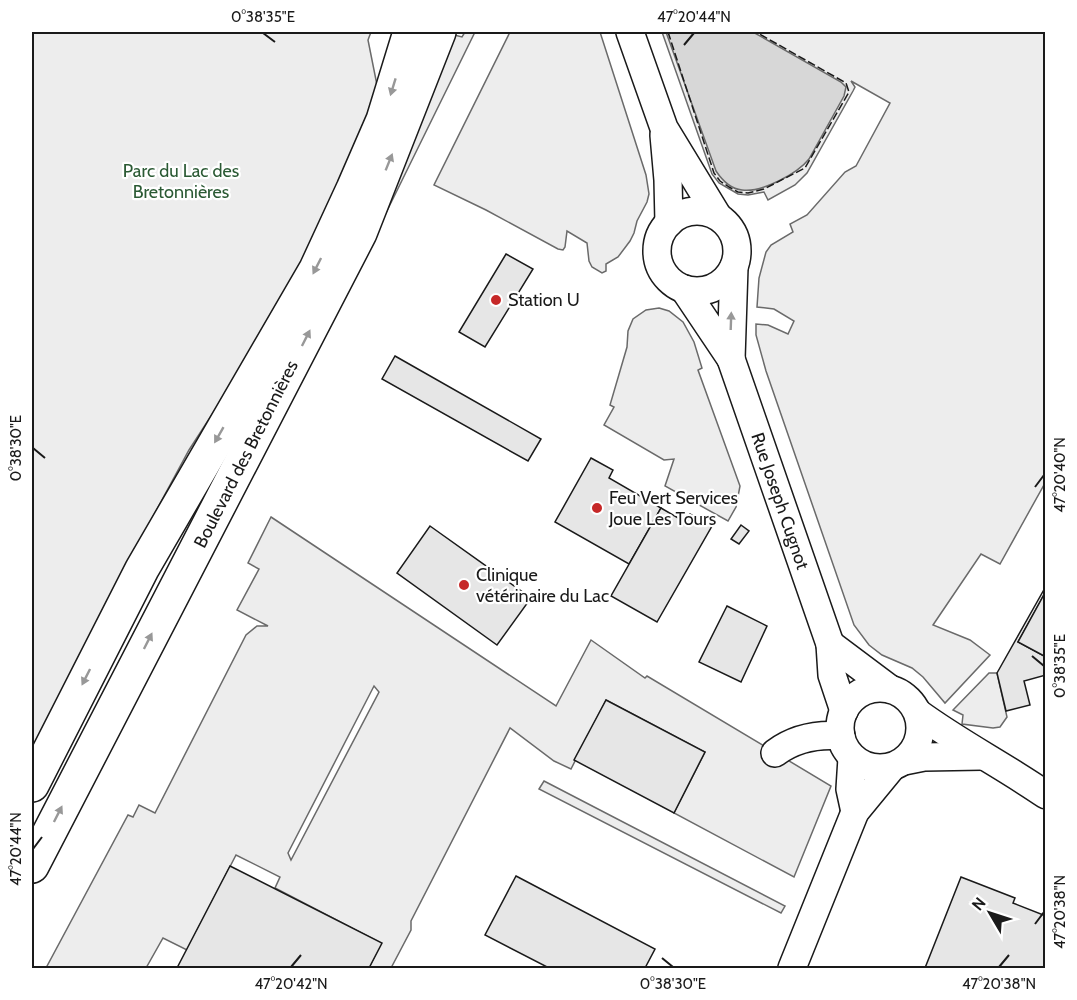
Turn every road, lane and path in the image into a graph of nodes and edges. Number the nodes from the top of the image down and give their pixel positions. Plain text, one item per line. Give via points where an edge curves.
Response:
1 (410, 32) edge
2 (439, 32) edge
3 (630, 32) edge
4 (664, 128) junction
5 (717, 215) junction
6 (669, 223) junction
7 (734, 267) junction
8 (684, 289) junction
9 (730, 359) junction
10 (830, 644) junction
11 (890, 689) junction
12 (918, 713) junction
13 (846, 735) junction
14 (775, 753) dead end
15 (980, 753) junction
16 (898, 764) junction
17 (32, 785) edge
18 (1046, 795) edge
19 (855, 812) junction
20 (32, 866) edge
21 (792, 969) edge

1 -> 17 main road, Boulevard des Bretonnières via 383,120 316,269 142,569
20 -> 2 main road, Boulevard des Bretonnières via 360,233
3 - 4 street
4 - 5 street
4 - 6 street
5 - 6 street via 691,211
5 - 7 street via 735,236 738,246
6 - 8 street via 659,240 658,259 665,274
7 - 8 street via 719,285 708,290
9 -> 7 street, Rue Joseph Cugnot
8 - 9 street, Rue Joseph Cugnot
9 - 10 street, Rue Joseph Cugnot
10 - 11 street
10 - 13 street, Rue Joseph Cugnot via 832,675
11 - 12 street via 902,694
11 - 13 street via 876,688 852,700
12 - 15 street
12 - 16 street via 919,738 913,751
13 - 14 street via 802,739
13 - 16 street via 870,767
13 - 19 street, Rue Joseph Cugnot
15 - 16 street via 924,757
15 - 18 street
16 - 19 street
19 - 21 street

